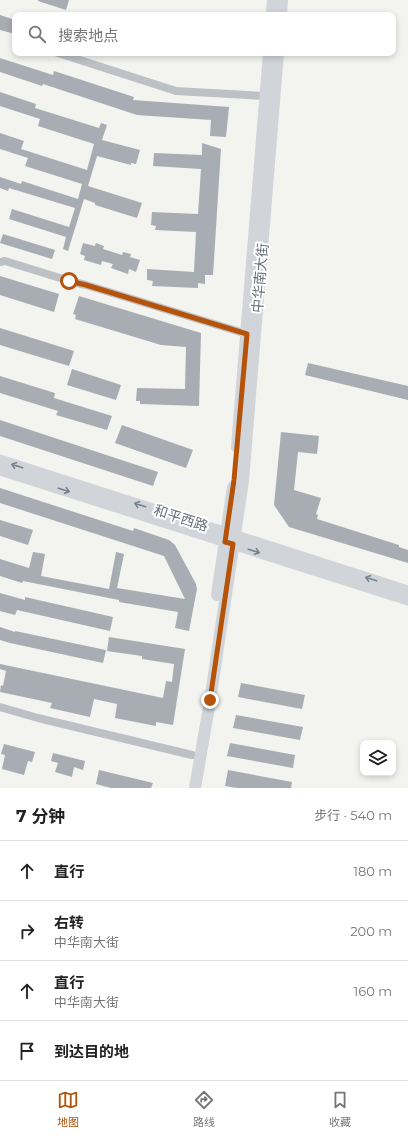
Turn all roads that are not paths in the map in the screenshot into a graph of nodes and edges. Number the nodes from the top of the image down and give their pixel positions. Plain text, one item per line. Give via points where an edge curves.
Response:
1 (273, 0) edge
2 (282, 0) edge
3 (272, 12) edge
4 (281, 12) edge
5 (67, 56) edge
6 (269, 56) edge
7 (278, 56) edge
8 (266, 96) junction
9 (0, 262) edge
10 (247, 334) junction
11 (0, 460) edge
12 (0, 470) edge
13 (230, 539) junction
14 (408, 591) edge
15 (408, 600) edge
16 (0, 706) edge
17 (192, 755) junction
18 (187, 788) edge
19 (195, 788) edge

1 - 3 main road
2 - 4 main road
5 - 8 street via 176,91
6 - 8 main road, 中华南大街
7 - 13 main road, 中华南大街 via 243,481
8 - 10 main road, 中华南大街
9 - 10 street via 5,261
10 - 13 main road, 中华南大街
13 -> 11 main road, 和平西路
12 -> 13 main road, 和平西路
14 -> 13 main road, 和平西路
13 -> 15 main road, 和平西路
13 - 17 main road, 中华南大街
13 - 19 main road, 中华南大街 via 210,700
16 - 17 street via 38,718
17 - 18 main road, 中华南大街

